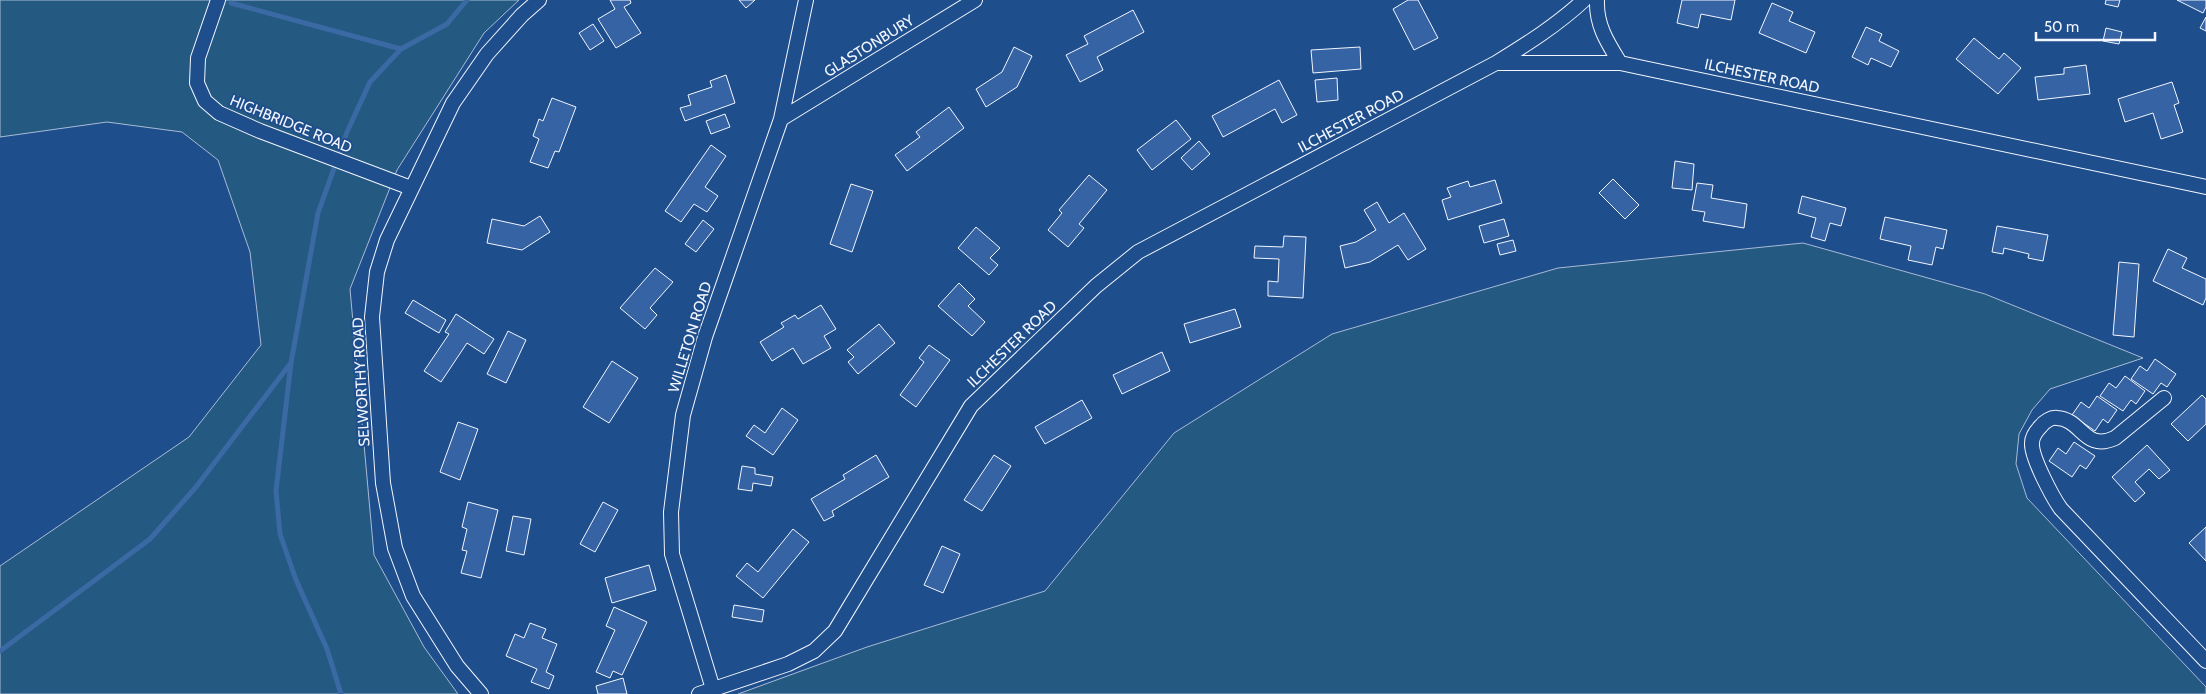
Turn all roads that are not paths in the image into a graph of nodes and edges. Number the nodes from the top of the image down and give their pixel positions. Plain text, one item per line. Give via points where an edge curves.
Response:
1 (218, 0) edge
2 (539, 0) edge
3 (806, 0) edge
4 (975, 0) edge
5 (1584, 0) edge
6 (1597, 0) edge
7 (1496, 63) junction
8 (1620, 63) junction
9 (781, 119) junction
10 (2206, 187) edge
11 (411, 188) junction
12 (2164, 398) dead end
13 (2206, 661) edge
14 (713, 689) junction
15 (481, 694) edge
16 (700, 694) edge

1 - 11 street, HIGHBRIDGE ROAD via 198,58 197,83 205,101 219,113
2 - 11 street, SELWORTHY ROAD via 487,54 453,103
3 - 9 street, WILLETON ROAD
4 - 9 street, GLASTONBURY
5 - 7 street via 1565,18
6 - 8 street via 1602,32
7 - 8 street, ILCHESTER ROAD
7 - 14 street, ILCHESTER ROAD via 1138,252 1096,286 971,406 835,631 814,652
8 - 10 street, ILCHESTER ROAD
9 - 14 street, WILLETON ROAD via 705,337 683,415 671,512 672,554
11 - 15 street, SELWORTHY ROAD via 387,240 378,272 372,317 383,483 395,548 414,596 457,666
12 - 13 street via 2115,438 2105,442 2090,439 2071,423 2050,419 2036,431 2032,442 2034,455 2052,497 2062,509
14 - 16 street

